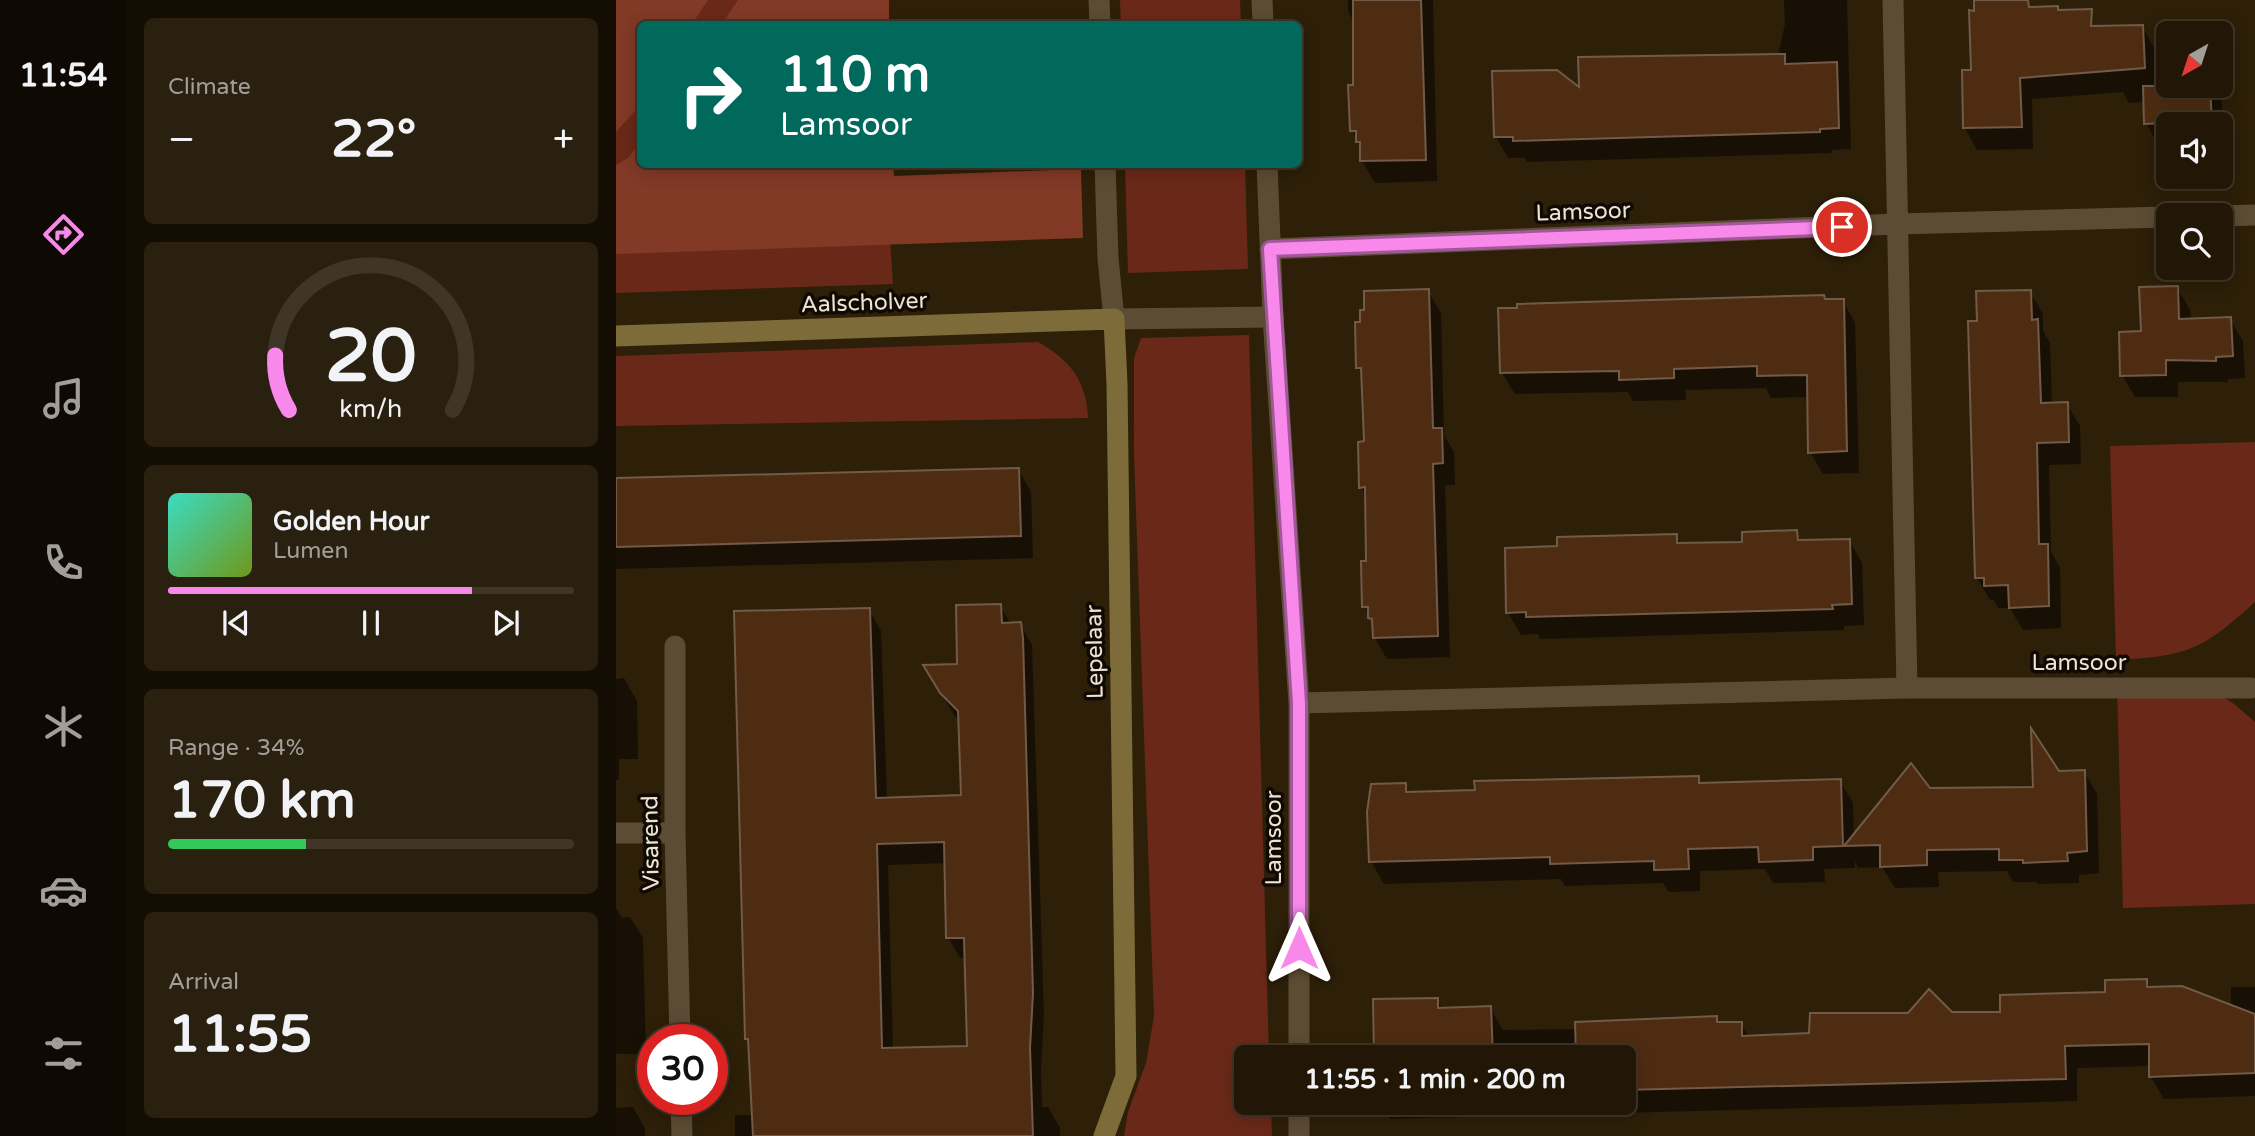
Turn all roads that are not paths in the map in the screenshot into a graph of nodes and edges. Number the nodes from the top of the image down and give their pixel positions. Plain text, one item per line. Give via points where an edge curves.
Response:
1 (1099, 0) edge
2 (1262, 0) edge
3 (1893, 0) edge
4 (1100, 21) edge
5 (1263, 21) edge
6 (1105, 168) edge
7 (1268, 168) edge
8 (2255, 215) edge
9 (2233, 216) edge
10 (2156, 217) edge
11 (1897, 225) junction
12 (1270, 249) junction
13 (1273, 317) junction
14 (1114, 319) junction
15 (616, 336) edge
16 (675, 646) dead end
17 (1907, 688) junction
18 (2250, 688) dead end
19 (1299, 703) junction
20 (675, 832) junction
21 (616, 833) edge
22 (680, 1024) edge
23 (1299, 1045) edge
24 (681, 1115) edge
25 (1298, 1115) edge
26 (682, 1136) edge
27 (1104, 1136) edge
28 (1298, 1136) edge

1 - 4 street
2 - 5 street
3 - 11 street
6 - 14 street, Lepelaar
7 - 12 street, Lamsoor
8 - 9 street
10 - 11 street, Lamsoor
11 - 12 street, Lamsoor
11 - 17 street
12 - 13 street, Lamsoor
13 - 14 street
13 - 19 street, Lamsoor
14 - 15 street, Aalscholver
14 - 27 street, Lepelaar via 1126,1076
16 - 20 street, Visarend
17 - 18 street, Lamsoor
17 - 19 street, Lamsoor
19 - 23 street, Lamsoor
20 - 21 street
20 - 22 street, Visarend
24 - 26 street
25 - 28 street

